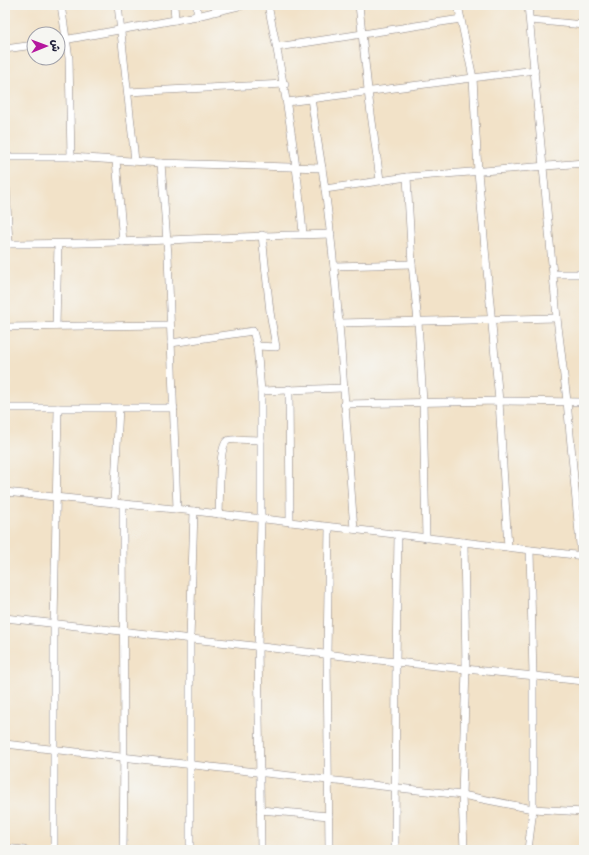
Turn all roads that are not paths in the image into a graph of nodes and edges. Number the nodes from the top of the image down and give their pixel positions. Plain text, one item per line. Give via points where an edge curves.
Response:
1 (61, 5) edge
2 (118, 5) edge
3 (174, 5) edge
4 (197, 5) edge
5 (243, 5) edge
6 (268, 5) edge
7 (359, 5) edge
8 (458, 5) edge
9 (528, 5) edge
10 (197, 16) junction
11 (461, 19) junction
12 (175, 20) junction
13 (530, 20) junction
14 (584, 26) edge
15 (121, 29) junction
16 (363, 34) junction
17 (67, 40) junction
18 (26, 46) edge
19 (277, 47) junction
20 (5, 49) edge
21 (535, 70) junction
22 (473, 78) junction
23 (284, 84) junction
24 (368, 91) junction
25 (128, 92) junction
26 (311, 100) junction
27 (287, 102) junction
28 (5, 157) edge
29 (71, 157) junction
30 (116, 160) junction
31 (135, 161) junction
32 (161, 163) junction
33 (584, 163) edge
34 (544, 166) junction
35 (5, 167) edge
36 (297, 167) junction
37 (322, 168) junction
38 (478, 172) junction
39 (407, 177) junction
40 (380, 180) junction
41 (325, 189) junction
42 (303, 234) junction
43 (331, 234) junction
44 (262, 235) junction
45 (167, 241) junction
46 (123, 242) junction
47 (7, 244) edge
48 (58, 244) junction
49 (412, 264) junction
50 (334, 266) junction
51 (553, 274) junction
52 (584, 274) edge
53 (557, 318) junction
54 (492, 320) junction
55 (418, 322) junction
56 (339, 323) junction
57 (170, 325) junction
58 (56, 326) junction
59 (5, 327) edge
60 (171, 343) junction
61 (257, 346) junction
62 (343, 388) junction
63 (289, 389) junction
64 (261, 390) junction
65 (499, 401) junction
66 (567, 401) junction
67 (423, 402) junction
68 (584, 402) edge
69 (344, 404) junction
70 (5, 408) edge
71 (58, 408) junction
72 (118, 408) junction
73 (174, 408) junction
74 (261, 440) junction
75 (5, 492) edge
76 (55, 497) junction
77 (114, 503) junction
78 (123, 504) junction
79 (177, 509) junction
80 (194, 511) junction
81 (219, 514) junction
82 (261, 519) junction
83 (290, 522) junction
84 (329, 527) junction
85 (354, 530) junction
86 (398, 535) junction
87 (426, 538) junction
88 (464, 542) junction
89 (508, 547) junction
90 (530, 550) junction
91 (583, 556) edge
92 (5, 618) edge
93 (54, 624) junction
94 (123, 631) junction
95 (190, 639) junction
96 (258, 646) junction
97 (327, 654) junction
98 (396, 662) junction
99 (466, 669) junction
100 (533, 676) junction
101 (584, 681) edge
102 (5, 744) edge
103 (54, 750) junction
104 (124, 757) junction
105 (190, 765) junction
106 (260, 773) junction
107 (329, 780) junction
108 (396, 788) junction
109 (462, 795) junction
110 (533, 809) junction
111 (260, 810) junction
112 (584, 812) edge
113 (329, 816) junction
114 (7, 849) edge
115 (24, 850) edge
116 (54, 850) edge
117 (123, 850) edge
118 (190, 850) edge
119 (261, 850) edge
120 (329, 850) edge
121 (395, 850) edge
122 (464, 850) edge
123 (528, 850) edge

1 - 17 street
2 - 15 street
3 - 12 street
4 - 10 street
5 - 10 street
6 - 19 street
7 - 16 street
8 - 11 street
9 - 13 street
10 - 12 street
11 - 16 street
11 - 22 street
12 - 15 street
13 - 14 street
13 - 21 street
15 - 17 street
15 - 25 street
16 - 19 street
16 - 24 street
17 - 29 street
18 - 20 street
19 - 23 street
21 - 22 street
21 - 34 street
22 - 24 street
22 - 38 street
23 - 25 street
23 - 27 street
24 - 26 street
24 - 40 street
25 - 31 street
26 - 27 street
26 - 37 street
27 - 36 street
28 - 29 street
29 - 30 street
30 - 31 street
30 - 46 street
31 - 32 street
32 - 36 street
32 - 45 street
33 - 34 street
34 - 38 street
34 - 51 street
35 - 47 street
36 - 37 street
36 - 42 street
37 - 41 street
38 - 39 street
38 - 54 street
39 - 40 street
39 - 49 street
40 - 41 street
41 - 43 street
42 - 43 street
42 - 44 street
43 - 50 street
44 - 45 street
44 - 61 street via 276,347
45 - 46 street
45 - 57 street
46 - 48 street
47 - 48 street
48 - 58 street
49 - 50 street
49 - 55 street
50 - 56 street
51 - 52 street
51 - 53 street
53 - 54 street
53 - 66 street
54 - 55 street
54 - 65 street
55 - 56 street
55 - 67 street
56 - 62 street
57 - 58 street
57 - 60 street
58 - 59 street
60 - 61 street via 253,331
60 - 73 street
61 - 64 street
62 - 63 street
62 - 69 street
63 - 64 street
63 - 83 street
64 - 74 street
65 - 66 street
65 - 67 street
65 - 89 street
66 - 68 street
66 - 91 street
67 - 69 street
67 - 87 street
69 - 85 street
70 - 71 street
71 - 72 street
71 - 76 street
72 - 73 street
72 - 77 street
73 - 79 street
74 - 81 street via 230,440 225,444 221,456
74 - 82 street
75 - 76 street
76 - 77 street
76 - 93 street
77 - 78 street
78 - 79 street
78 - 94 street
79 - 80 street
80 - 81 street
80 - 95 street
81 - 82 street
82 - 83 street
82 - 96 street
83 - 84 street
84 - 85 street
84 - 97 street
85 - 86 street
86 - 87 street
86 - 98 street
87 - 88 street
88 - 89 street
88 - 99 street
89 - 90 street
90 - 91 street
90 - 100 street
92 - 93 street
93 - 94 street
93 - 103 street
94 - 95 street
94 - 104 street
95 - 96 street
95 - 105 street
96 - 97 street
96 - 106 street
97 - 98 street
97 - 107 street
98 - 99 street
98 - 108 street
99 - 100 street
99 - 109 street
100 - 101 street
100 - 110 street
102 - 103 street
103 - 104 street
103 - 116 street
104 - 105 street
104 - 117 street
105 - 106 street
105 - 118 street
106 - 107 street
106 - 111 street
107 - 108 street
107 - 113 street
108 - 109 street
108 - 121 street
109 - 110 street
109 - 122 street
110 - 112 street
110 - 123 street
111 - 113 street
111 - 119 street
113 - 120 street
114 - 115 street

